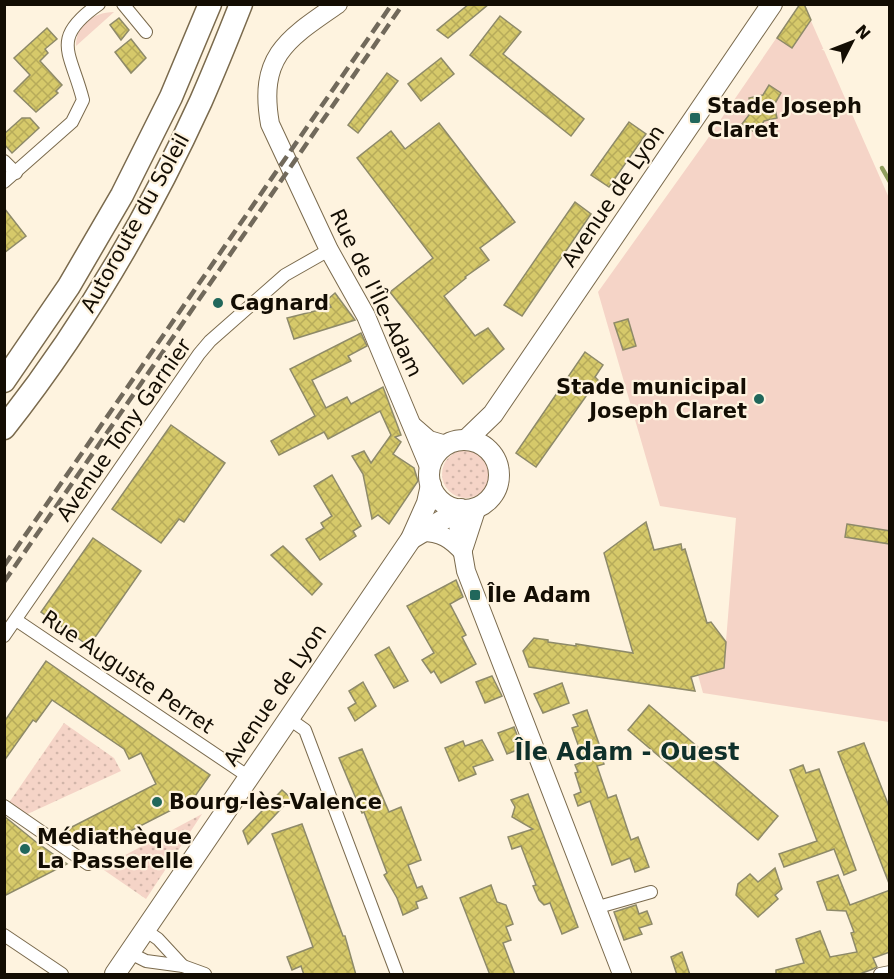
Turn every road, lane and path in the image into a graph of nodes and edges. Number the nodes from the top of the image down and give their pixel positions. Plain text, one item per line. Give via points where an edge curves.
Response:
1 (99, 4) edge
2 (123, 4) edge
3 (210, 4) edge
4 (241, 4) edge
5 (338, 4) edge
6 (772, 4) edge
7 (146, 32) dead end
8 (4, 161) edge
9 (15, 173) junction
10 (4, 182) edge
11 (329, 250) junction
12 (4, 381) edge
13 (494, 414) junction
14 (414, 427) junction
15 (4, 428) edge
16 (466, 440) junction
17 (446, 445) junction
18 (490, 451) junction
19 (431, 477) junction
20 (460, 509) junction
21 (416, 536) junction
22 (463, 552) junction
23 (16, 620) junction
24 (4, 636) edge
25 (288, 718) junction
26 (249, 777) junction
27 (4, 806) edge
28 (88, 864) dead end
29 (651, 892) dead end
30 (595, 908) junction
31 (145, 930) junction
32 (4, 935) edge
33 (121, 965) edge
34 (183, 966) junction
35 (890, 972) edge
36 (62, 975) edge
37 (205, 975) edge
38 (397, 975) edge
39 (622, 975) edge
40 (880, 975) edge

1 - 9 street via 72,28 67,41 83,100 72,122
2 - 7 street
3 - 12 highway, Autoroute du Soleil via 171,98 122,195 69,286
4 - 15 highway, Autoroute du Soleil via 201,101 149,206 94,301
5 - 11 street, Rue de l'Île-Adam via 295,33 278,56 267,88 270,124
6 - 13 main road, Avenue de Lyon
8 - 9 street
9 - 10 street
11 - 14 street, Rue de l'Île-Adam via 366,316
11 - 23 street, Avenue Tony Garnier via 285,275 199,354
13 - 16 main road, Avenue de Lyon
13 - 18 main road, Avenue de Lyon
14 - 17 street via 429,440
14 - 19 street, Rue de l'Île-Adam
16 - 17 main road, Avenue de Lyon
16 - 18 main road
17 - 19 main road via 436,455
18 - 20 main road, Avenue de Lyon via 498,466 498,484 489,499
19 - 20 main road via 436,494
19 - 21 main road
20 - 21 main road
20 - 22 street
21 - 22 street via 433,532 444,535
21 - 25 main road, Avenue de Lyon
22 - 30 street via 466,571
23 - 24 street, Avenue Tony Garnier
23 - 26 street, Rue Auguste Perret
25 - 26 main road, Avenue de Lyon
25 - 38 street via 305,730
26 - 31 main road, Avenue de Lyon
27 - 28 street
29 - 30 street
30 - 39 street
31 - 33 main road, Avenue de Lyon
31 - 34 street
32 - 36 street
33 - 34 street via 146,962
34 - 37 street
35 - 40 street

